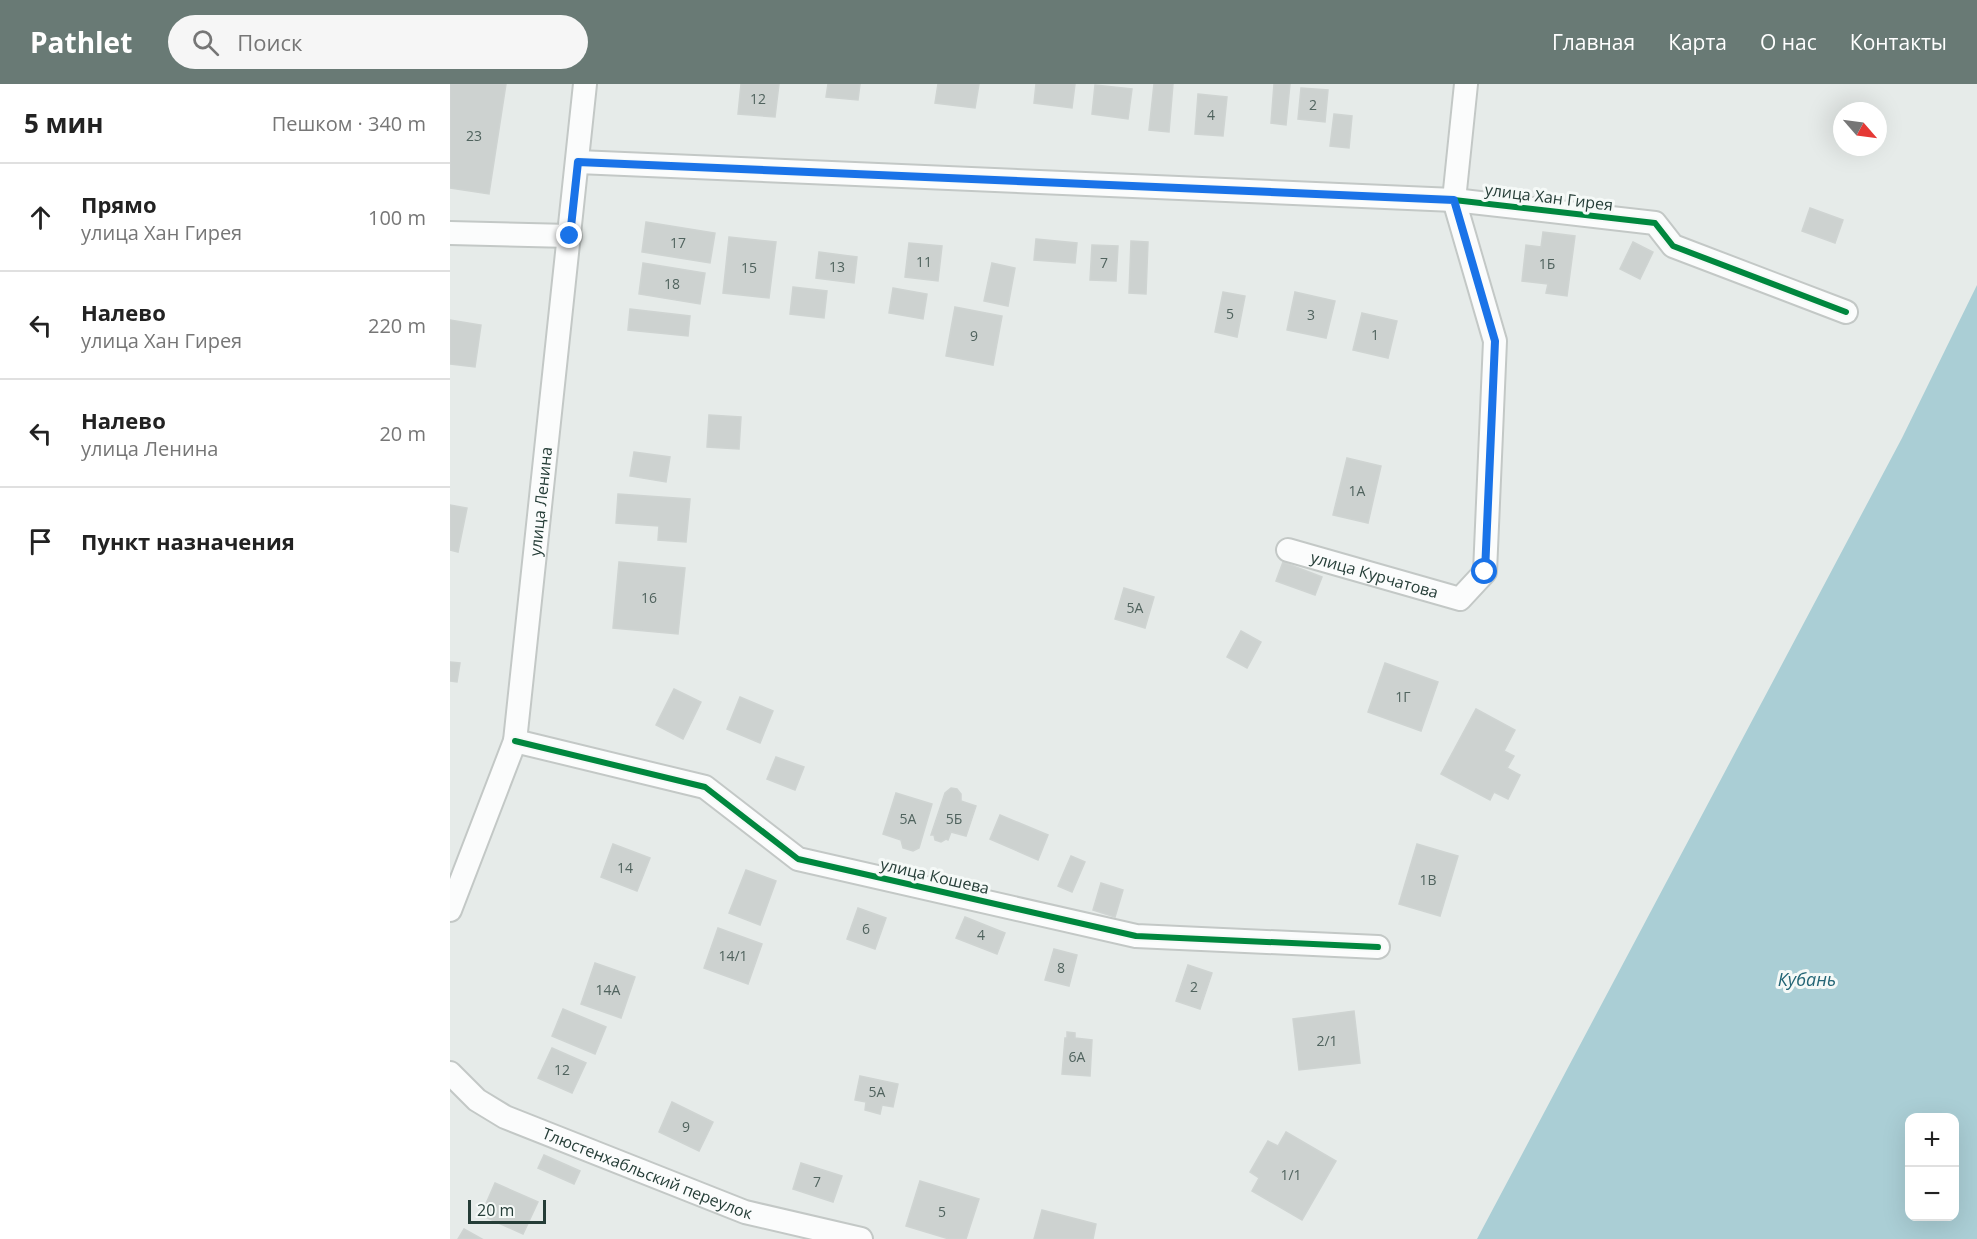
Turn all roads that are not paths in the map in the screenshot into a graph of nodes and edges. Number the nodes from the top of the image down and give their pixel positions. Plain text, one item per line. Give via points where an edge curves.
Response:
1 (585, 84) edge
2 (1466, 84) edge
3 (578, 162) junction
4 (1454, 200) junction
5 (450, 233) edge
6 (570, 236) junction
7 (1846, 312) dead end
8 (1288, 550) dead end
9 (515, 741) junction
10 (450, 910) edge
11 (1378, 947) dead end
12 (450, 1073) edge
13 (861, 1239) edge

1 - 3 street, улица Ленина
2 - 4 street
3 - 4 street, улица Хан Гирея
3 - 6 street, улица Ленина
4 - 7 street, улица Хан Гирея via 1655,223 1672,246
4 - 8 street, улица Курчатова via 1495,341 1485,572 1460,599
5 - 6 street
6 - 9 street, улица Ленина
9 - 10 street, улица Ленина
9 - 11 street, улица Кошева via 705,786 798,859 1136,936
12 - 13 street, Тлюстенхабльский переулок via 477,1100 505,1117 745,1212

